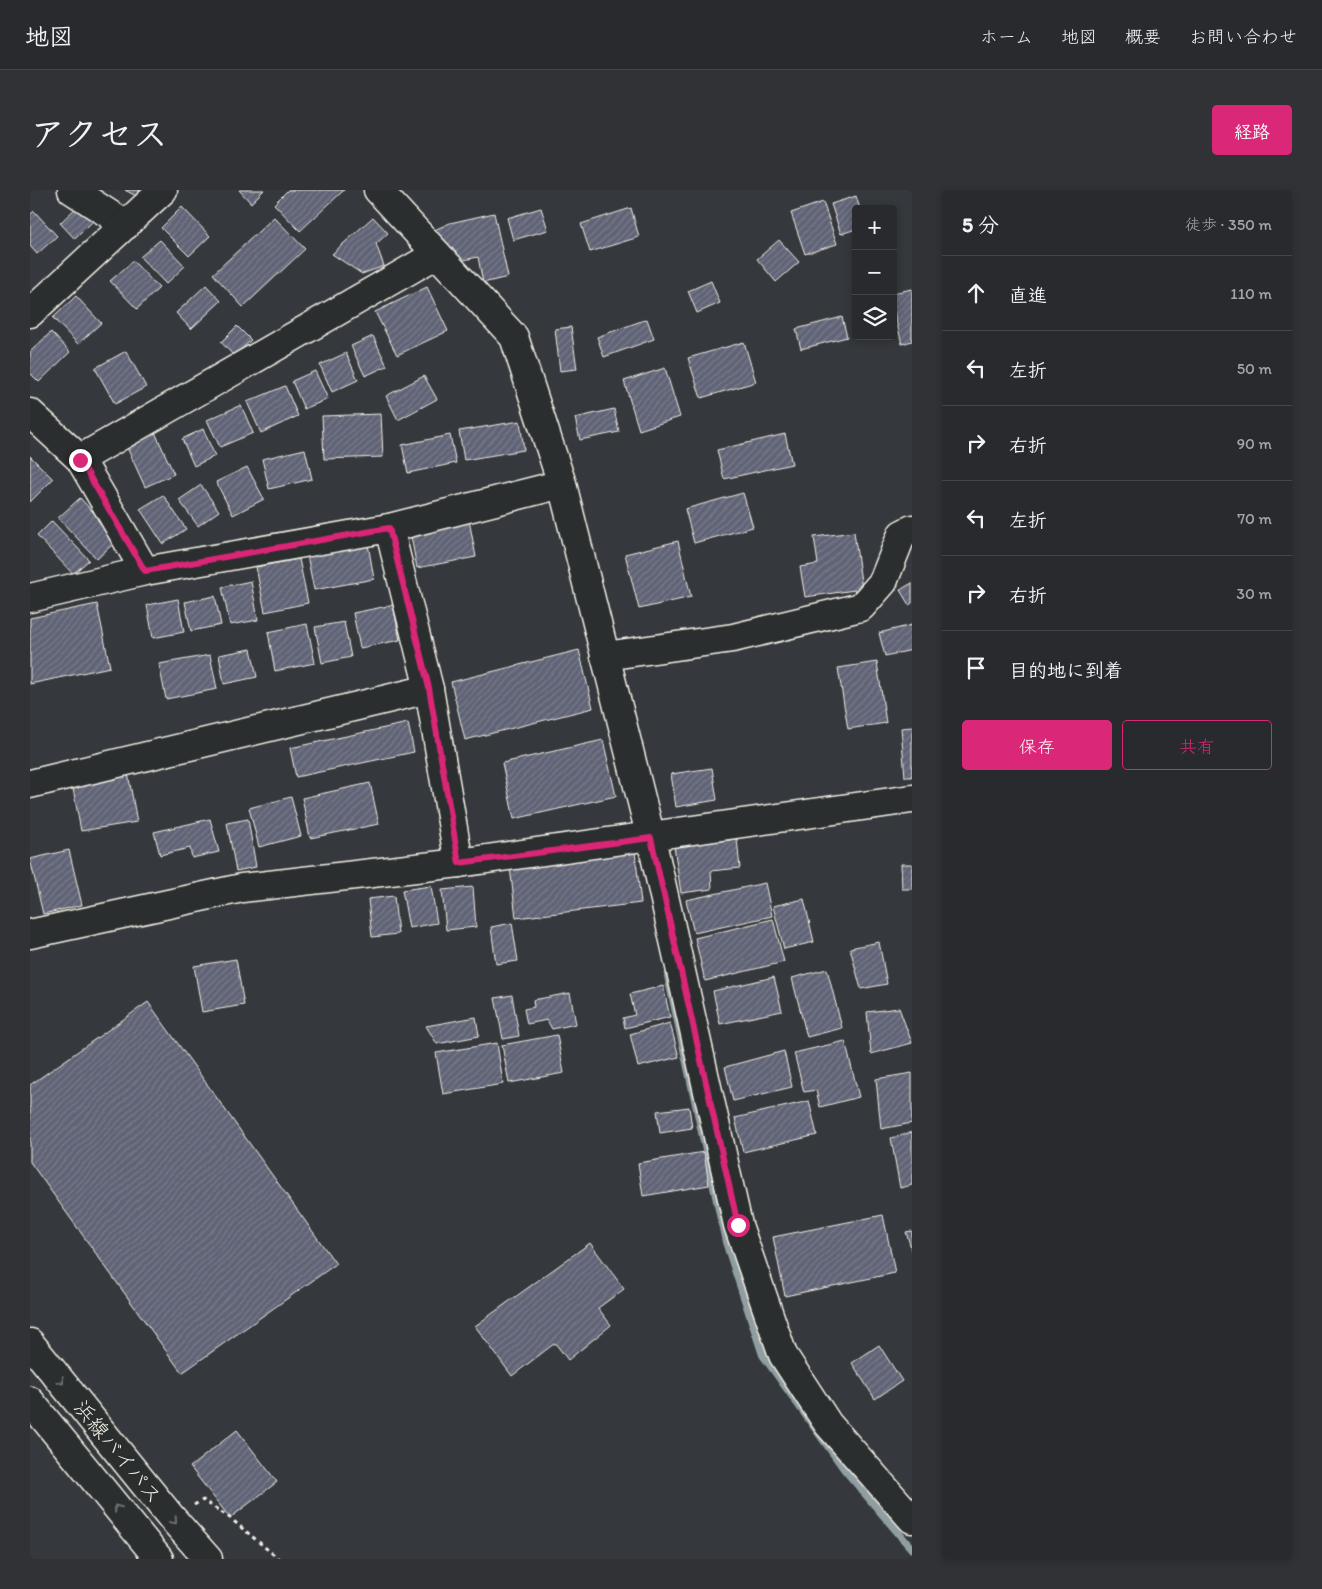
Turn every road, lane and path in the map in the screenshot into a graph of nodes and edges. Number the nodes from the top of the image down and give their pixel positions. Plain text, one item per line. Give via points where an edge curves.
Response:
1 (72, 190) edge
2 (163, 190) edge
3 (378, 190) edge
4 (126, 225) junction
5 (437, 254) junction
6 (30, 313) edge
7 (30, 413) edge
8 (80, 460) junction
9 (562, 484) junction
10 (389, 528) junction
11 (912, 529) edge
12 (145, 571) junction
13 (30, 598) edge
14 (605, 656) junction
15 (429, 688) junction
16 (30, 784) edge
17 (912, 799) edge
18 (651, 838) junction
19 (459, 863) junction
20 (30, 934) edge
21 (30, 1343) edge
22 (30, 1401) edge
23 (171, 1517) junction
24 (912, 1519) edge
25 (159, 1559) edge
26 (208, 1559) edge
27 (279, 1559) edge

1 - 4 main road
2 - 4 main road
3 - 5 main road
4 - 6 main road
5 - 8 main road
5 - 9 main road via 514,337
7 - 8 main road
8 - 12 main road
9 - 10 main road
9 - 14 main road
10 - 12 main road
10 - 15 main road
11 - 14 main road via 902,534 883,582 861,606 733,638
12 - 13 main road
14 - 18 main road
15 - 16 main road
15 - 19 main road
17 - 18 main road
18 - 19 main road
18 - 24 main road via 738,1225 783,1355 828,1424
19 - 20 main road via 242,888
21 -> 23 main road, 浜線バイパス
25 -> 22 main road, 浜線バイパス
23 -> 26 main road, 浜線バイパス
23 - 27 path via 203,1500

